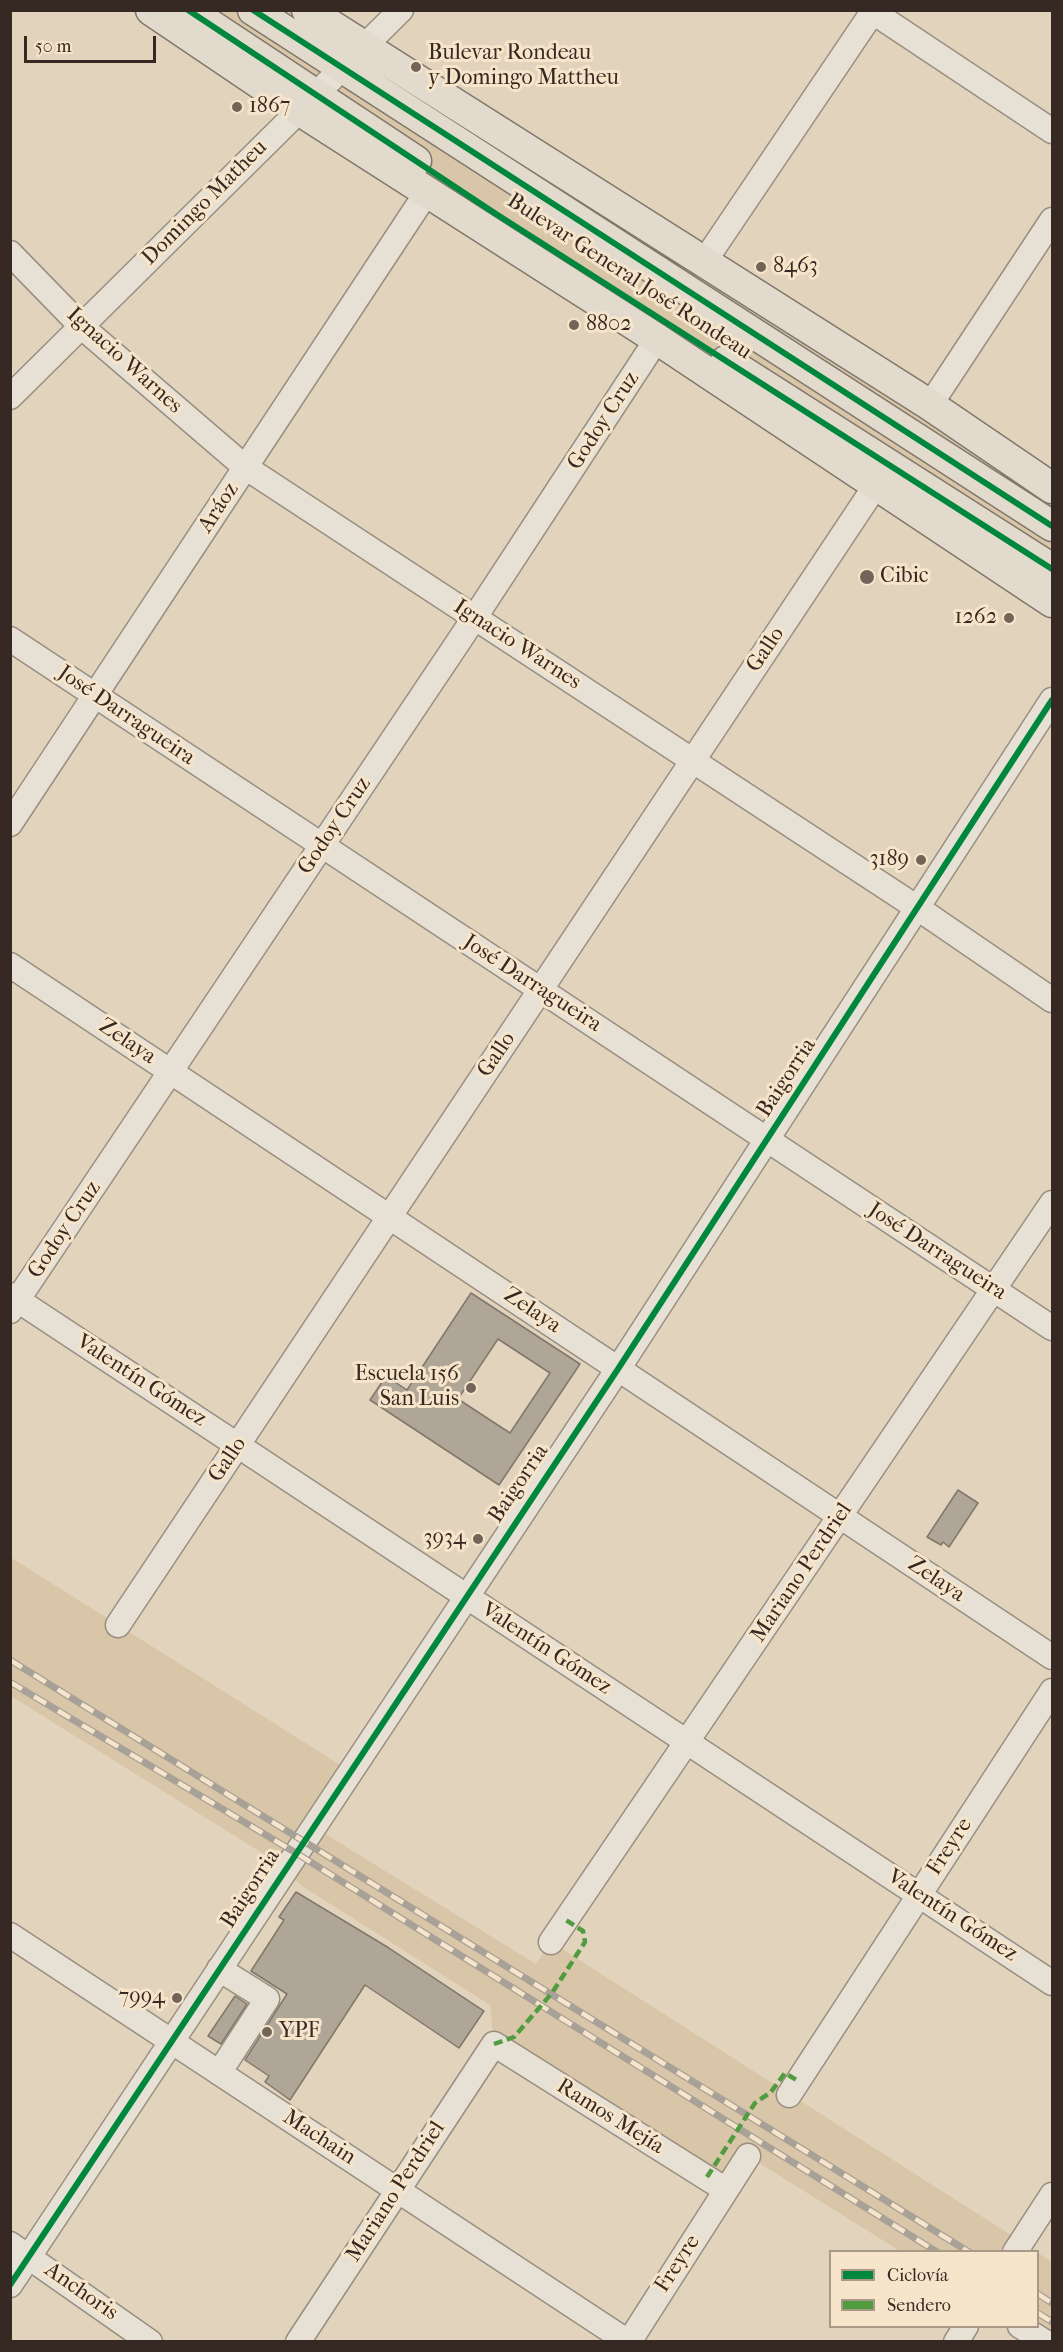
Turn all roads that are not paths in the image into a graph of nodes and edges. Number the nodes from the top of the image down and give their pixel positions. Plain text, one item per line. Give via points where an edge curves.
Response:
1 (151, 10) edge
2 (188, 10) edge
3 (253, 10) edge
4 (307, 10) edge
5 (401, 10) edge
6 (872, 11) edge
7 (364, 47) junction
8 (342, 68) junction
9 (307, 102) junction
10 (470, 114) junction
11 (1053, 131) edge
12 (427, 192) junction
13 (1053, 220) edge
14 (605, 239) junction
15 (10, 253) edge
16 (704, 262) junction
17 (82, 327) junction
18 (657, 339) junction
19 (10, 397) edge
20 (930, 405) junction
21 (812, 416) junction
22 (836, 458) junction
23 (245, 467) junction
24 (876, 485) junction
25 (1053, 488) edge
26 (1053, 526) edge
27 (1053, 569) edge
28 (1053, 602) edge
29 (475, 617) junction
30 (10, 639) edge
31 (95, 695) junction
32 (1053, 700) edge
33 (693, 760) junction
34 (10, 824) edge
35 (322, 846) junction
36 (919, 909) junction
37 (10, 965) edge
38 (540, 990) junction
39 (1053, 1000) edge
40 (171, 1072) junction
41 (768, 1140) junction
42 (1053, 1203) edge
43 (389, 1217) junction
44 (994, 1290) junction
45 (13, 1302) edge
46 (1053, 1328) edge
47 (618, 1369) junction
48 (238, 1445) junction
49 (840, 1516) junction
50 (465, 1596) junction
51 (118, 1625) dead end
52 (1053, 1657) edge
53 (1053, 1690) edge
54 (687, 1742) junction
55 (919, 1894) junction
56 (10, 1935) edge
57 (551, 1942) dead end
58 (219, 1969) junction
59 (1053, 1983) edge
60 (171, 2042) junction
61 (494, 2044) joint
62 (219, 2073) junction
63 (789, 2094) dead end
64 (748, 2156) dead end
65 (397, 2189) junction
66 (726, 2190) junction
67 (1053, 2195) edge
68 (20, 2250) edge
69 (1016, 2250) edge
70 (10, 2284) edge
71 (965, 2328) edge
72 (1023, 2328) edge
73 (150, 2342) edge
74 (298, 2342) edge
75 (628, 2342) edge
76 (956, 2342) edge
77 (1045, 2342) edge

1 - 9 main road, Bulevar General José Rondeau
2 - 9 main road, Bulevar General José Rondeau
3 - 8 main road, Bulevar General José Rondeau
4 - 7 main road
5 - 7 street, Domingo Matheu
6 - 11 street
6 - 16 street
7 - 8 street, Domingo Matheu
7 - 10 main road
8 - 9 street, Domingo Matheu
8 - 14 main road, Bulevar General José Rondeau
9 - 12 main road, Bulevar General José Rondeau
9 - 17 street, Domingo Matheu
9 - 21 main road, Bulevar General José Rondeau
10 - 14 main road
10 - 16 main road
12 - 18 main road, Bulevar General José Rondeau
12 - 23 street, Aráoz
13 - 20 street
14 - 26 main road, Bulevar General José Rondeau
15 - 17 street, Ignacio Warnes
16 - 20 main road
17 - 19 street, Domingo Matheu
17 - 23 street, Ignacio Warnes
18 - 22 main road, Bulevar General José Rondeau
18 - 29 street, Godoy Cruz
20 - 25 main road
21 - 22 main road
21 - 27 main road, Bulevar General José Rondeau
22 - 24 main road, Bulevar General José Rondeau
23 - 29 street, Ignacio Warnes
23 - 31 street, Aráoz
24 - 28 main road, Bulevar General José Rondeau
24 - 33 street, Gallo
29 - 33 street, Ignacio Warnes
29 - 35 street, Godoy Cruz
30 - 31 street, José Darragueira
31 - 34 street, Aráoz
31 - 35 street, José Darragueira
32 - 36 street, Baigorria
33 - 36 street, Ignacio Warnes
33 - 38 street, Gallo
35 - 38 street, José Darragueira
35 - 40 street, Godoy Cruz
36 - 39 street, Ignacio Warnes
36 - 41 street, Baigorria
37 - 40 street, Zelaya
38 - 41 street, José Darragueira
38 - 43 street, Gallo
40 - 43 street, Zelaya
40 - 45 street, Godoy Cruz
41 - 44 street, José Darragueira
41 - 47 street, Baigorria
42 - 44 street, Mariano Perdriel
43 - 47 street, Zelaya
43 - 48 street, Gallo
44 - 46 street, José Darragueira
44 - 49 street, Mariano Perdriel
45 - 48 street, Valentín Gómez
47 - 49 street, Zelaya
47 - 50 street, Baigorria
48 - 50 street, Valentín Gómez
48 - 51 street, Gallo
49 - 52 street, Zelaya
49 - 54 street, Mariano Perdriel
50 - 54 street, Valentín Gómez
50 - 58 street, Baigorria
53 - 55 street, Freyre
54 - 55 street, Valentín Gómez
54 - 57 street, Mariano Perdriel
55 - 59 street, Valentín Gómez
55 - 63 street, Freyre
56 - 60 street, Machain
58 - 60 street, Baigorria
58 - 62 street via 267,1999
60 - 62 street, Machain
60 - 68 street, Baigorria
61 - 65 street, Mariano Perdriel
61 - 66 street, Ramos Mejía
62 - 65 street, Machain
64 - 66 street, Freyre
65 - 74 street, Mariano Perdriel
65 - 75 street, Machain
66 - 75 street, Freyre
67 - 69 street
68 - 70 street, Baigorria
68 - 73 street, Anchoris
71 - 76 street
72 - 77 street

